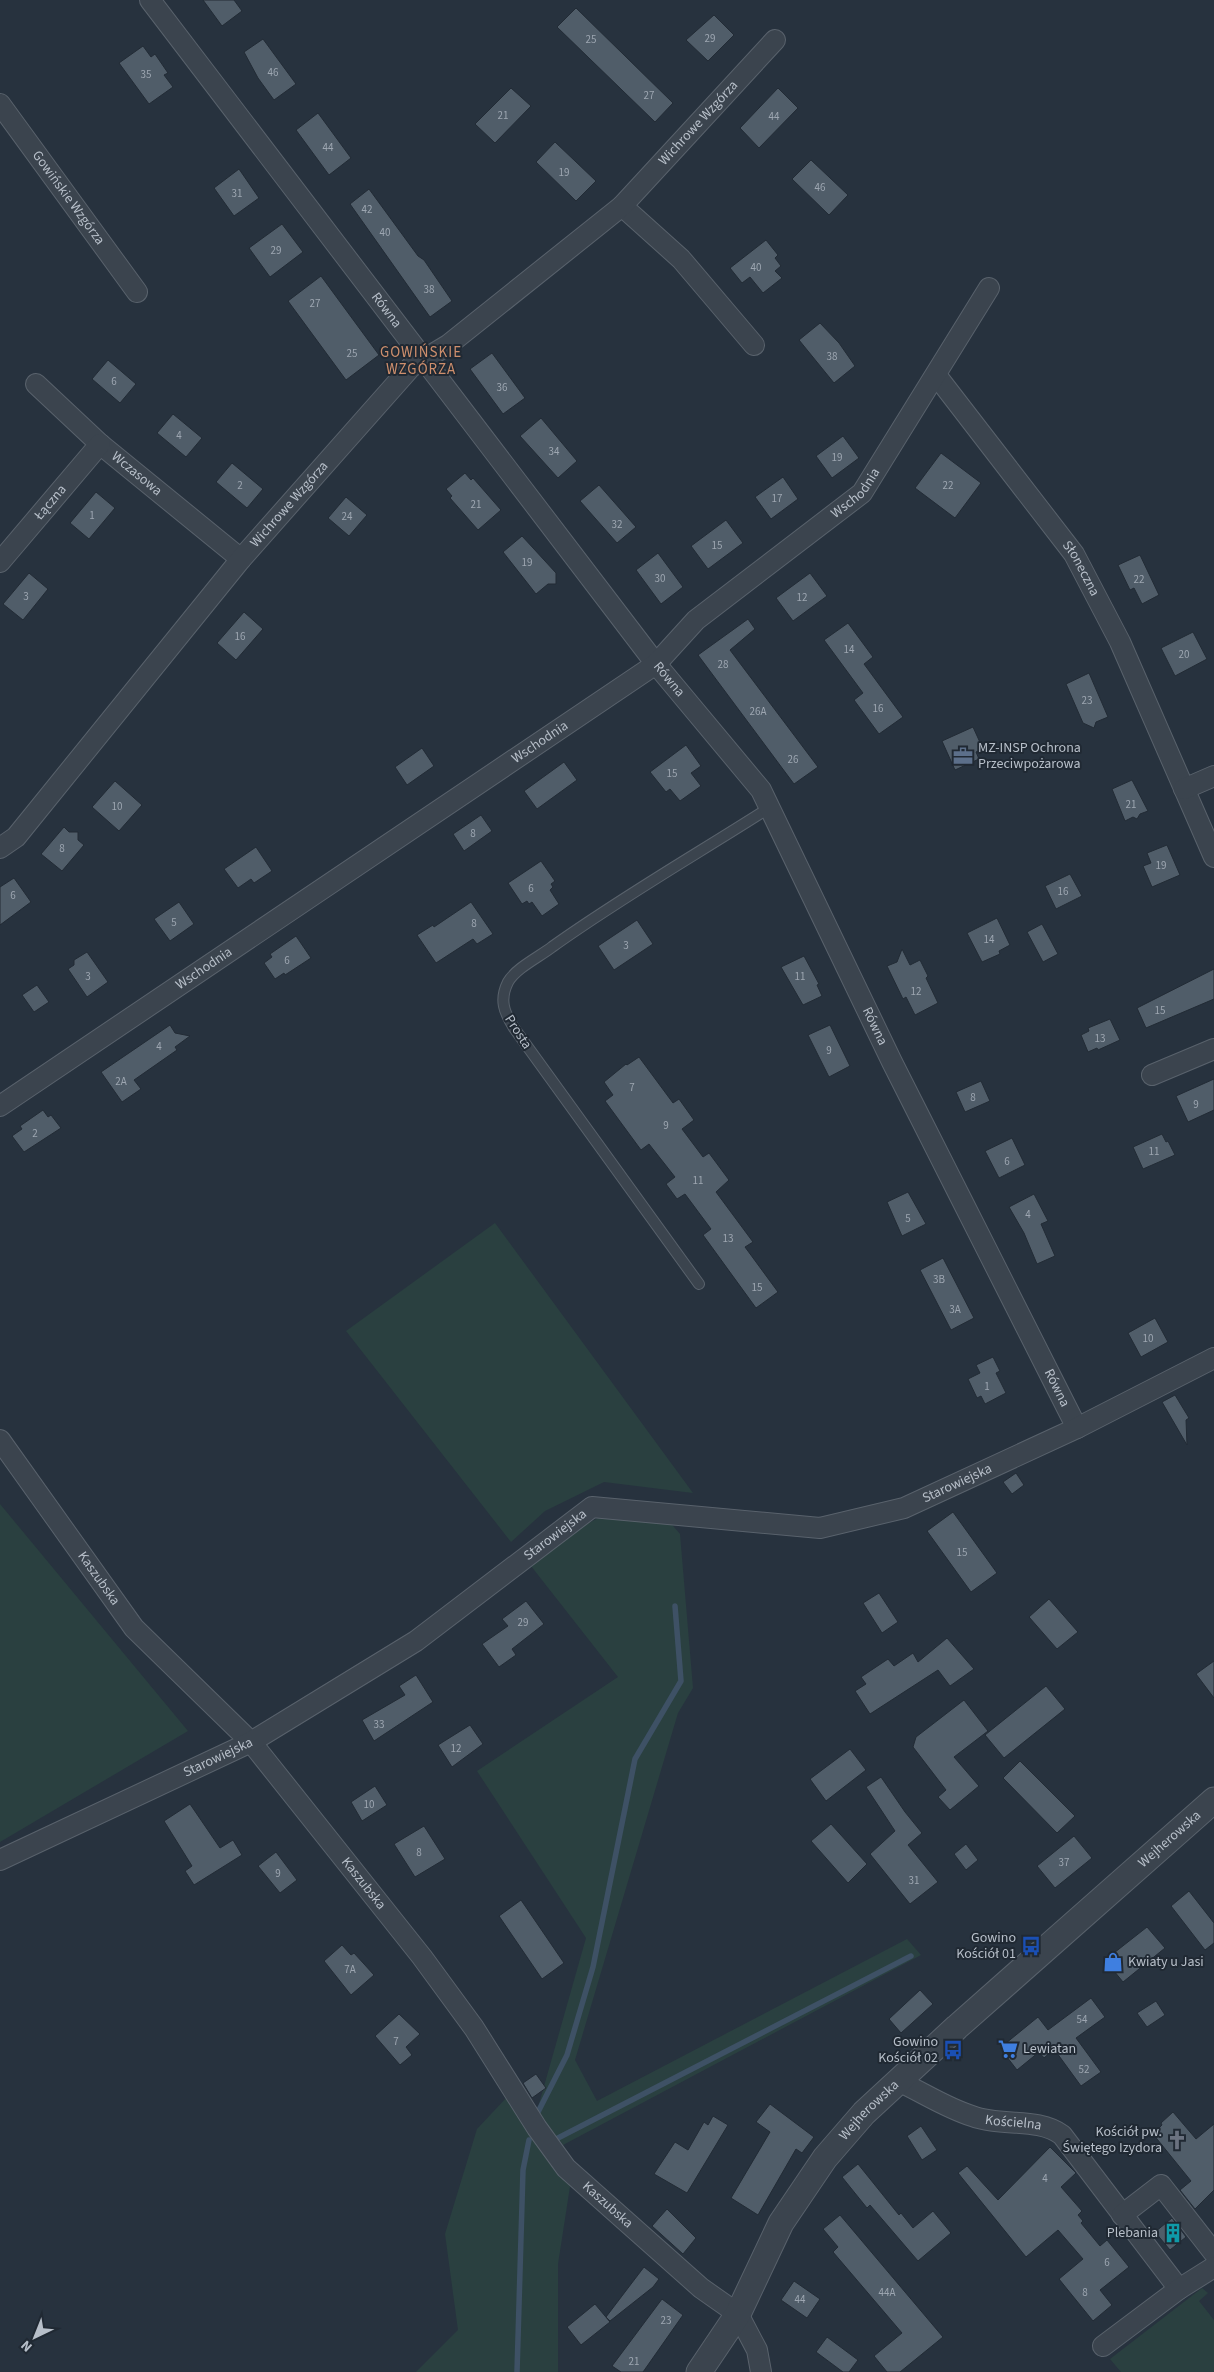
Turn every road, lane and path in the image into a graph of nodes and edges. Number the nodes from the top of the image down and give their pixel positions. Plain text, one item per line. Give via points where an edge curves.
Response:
1 (150, 0) edge
2 (775, 40) dead end
3 (0, 104) edge
4 (622, 206) junction
5 (989, 288) dead end
6 (137, 292) dead end
7 (754, 345) dead end
8 (423, 360) junction
9 (936, 375) junction
10 (36, 384) dead end
11 (100, 444) junction
12 (241, 560) junction
13 (0, 562) edge
14 (656, 664) junction
15 (1214, 776) edge
16 (1184, 789) junction
17 (769, 808) junction
18 (0, 848) edge
19 (1214, 857) edge
20 (1214, 1049) edge
21 (1152, 1075) dead end
22 (0, 1106) edge
23 (699, 1284) dead end
24 (1214, 1358) edge
25 (1077, 1428) junction
26 (0, 1440) edge
27 (251, 1742) junction
28 (1214, 1800) edge
29 (0, 1860) edge
30 (898, 2081) junction
31 (1122, 2215) junction
32 (1214, 2253) edge
33 (1214, 2268) edge
34 (1179, 2289) junction
35 (738, 2314) junction
36 (1103, 2346) dead end
37 (699, 2372) edge
38 (761, 2372) edge

1 - 8 street, Równa
2 - 4 street, Wichrowe Wzgórza
3 - 6 street, Gowińskie Wzgórza
4 - 7 street via 681,259
4 - 8 street, Wichrowe Wzgórza via 448,345
5 - 9 street, Wschodnia
8 - 12 street, Wichrowe Wzgórza via 411,367
8 - 14 street, Równa
9 - 14 street, Wschodnia via 862,493 696,620
9 - 16 street, Słoneczna via 1074,554 1120,642
10 - 11 street, Wczasowa
11 - 12 street, Wczasowa
11 - 13 street, Łączna
12 - 18 street, Wichrowe Wzgórza via 16,837
14 - 17 street, Równa via 761,790
14 - 22 street, Wschodnia
15 - 16 street
16 - 19 street, Słoneczna
17 - 23 lane, Prosta via 604,910 523,968 509,980 503,995 504,1011 514,1028
17 - 25 street, Równa via 892,1062
20 - 21 street
24 - 25 street, Starowiejska
25 - 27 street, Starowiejska via 904,1508 820,1528 592,1507 416,1641
26 - 27 street, Kaszubska via 134,1628
27 - 29 street, Starowiejska
27 - 35 street, Kaszubska via 422,1957 474,2028 566,2168 701,2288
28 - 30 street, Wejherowska
30 - 31 street, Kościelna via 971,2116 1000,2123 1052,2128 1062,2135
30 - 35 street, Wejherowska via 864,2113 825,2158 781,2223
31 - 32 street via 1161,2185
31 - 34 street, Kościelna
33 - 34 street
34 - 36 street
35 - 37 street, Wejherowska
35 - 38 street via 757,2350

